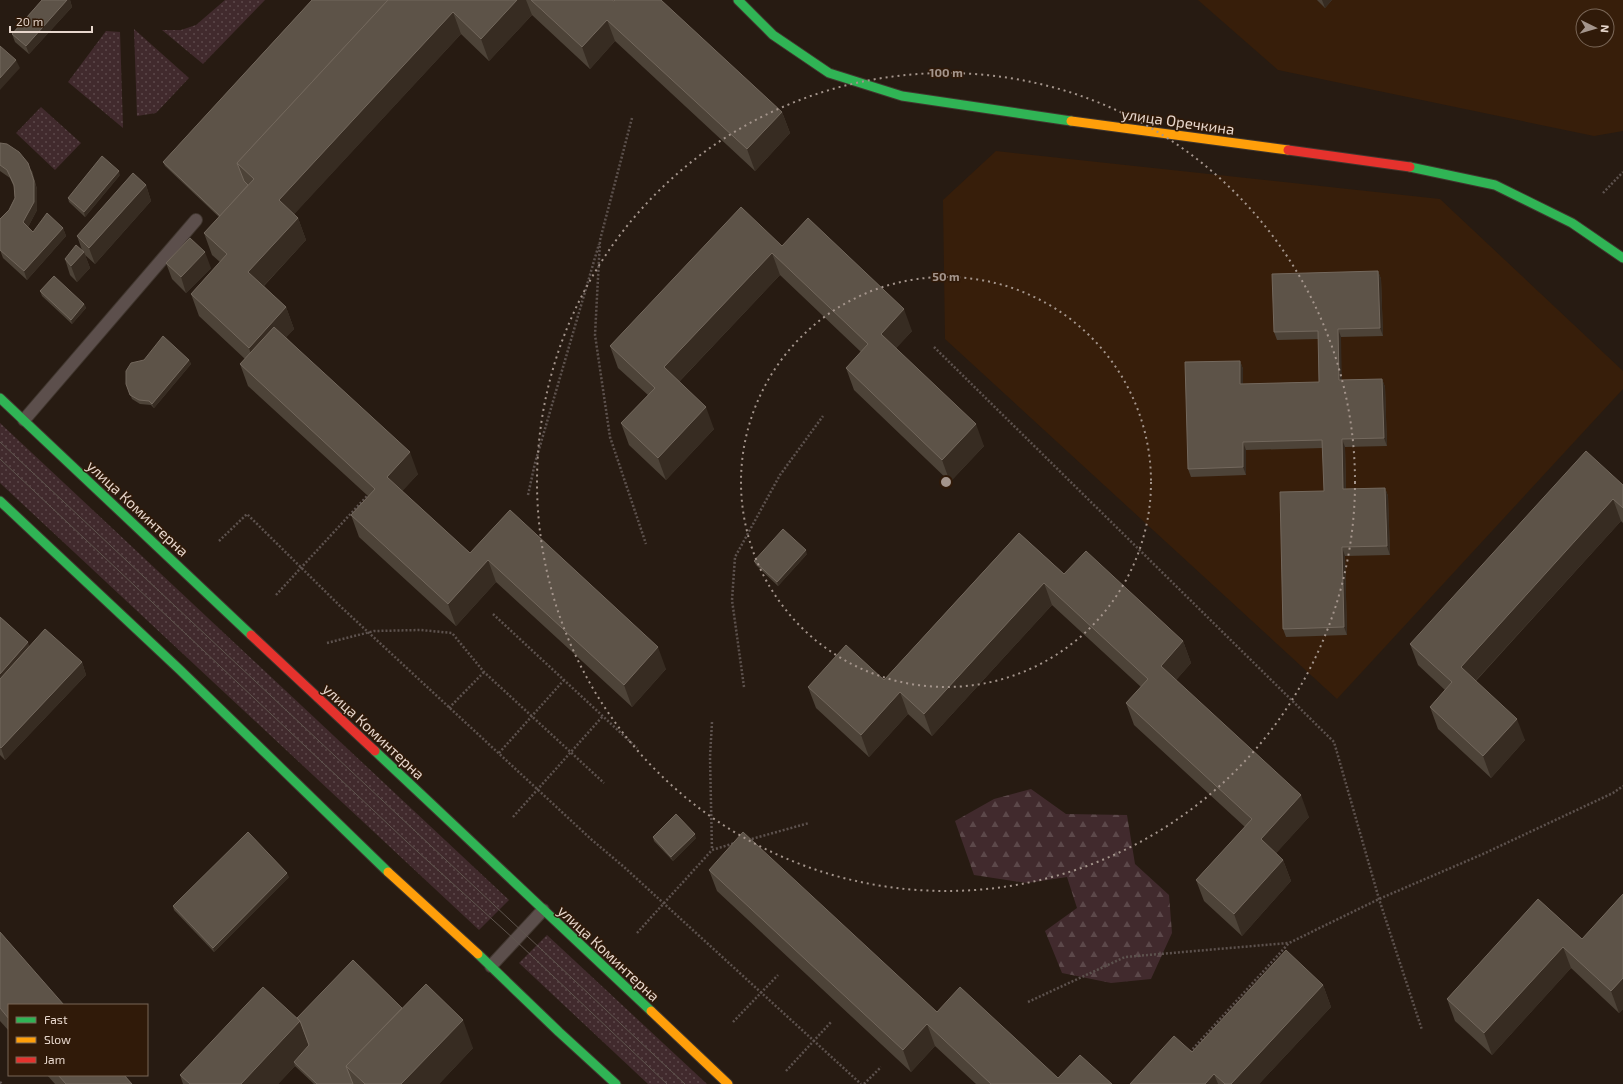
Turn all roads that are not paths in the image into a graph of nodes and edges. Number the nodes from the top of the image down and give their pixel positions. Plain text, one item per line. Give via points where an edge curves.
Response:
1 (738, 0) edge
2 (196, 220) dead end
3 (1623, 258) edge
4 (0, 398) edge
5 (24, 420) junction
6 (0, 501) edge
7 (542, 910) junction
8 (491, 966) junction
9 (616, 1084) edge
10 (728, 1084) edge

1 - 3 street, улица Оречкина via 773,35 829,74 902,96 1425,169 1495,185 1572,223
2 - 5 lane
4 - 5 street, улица Коминтерна
5 - 7 street, улица Коминтерна
6 - 8 street via 180,670 374,859
7 - 8 lane
7 - 10 street, улица Коминтерна
8 - 9 street

